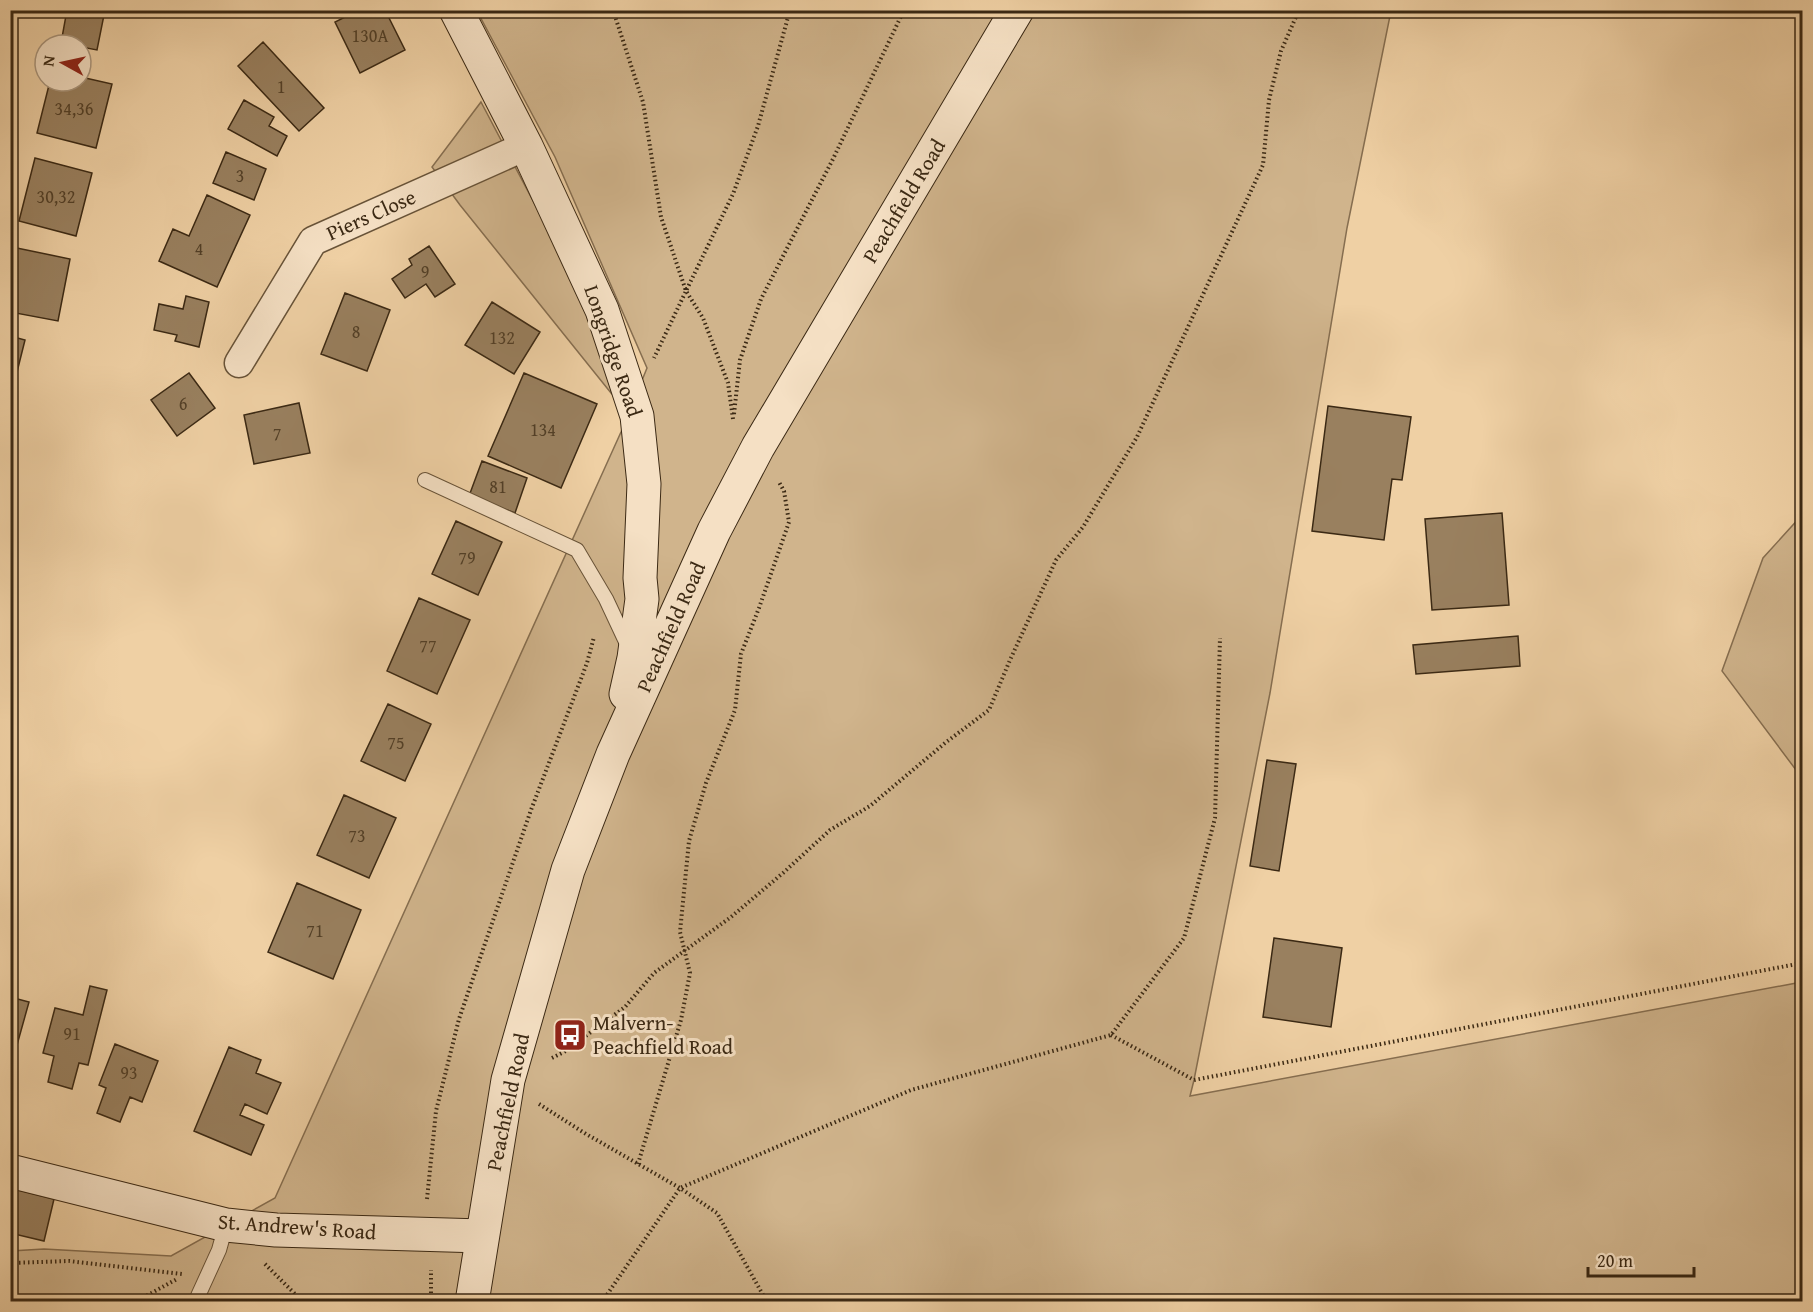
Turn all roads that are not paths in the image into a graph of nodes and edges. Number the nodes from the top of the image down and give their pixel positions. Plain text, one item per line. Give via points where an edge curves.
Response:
1 (456, 10) edge
2 (1017, 10) edge
3 (526, 146) junction
4 (238, 363) dead end
5 (425, 480) dead end
6 (634, 658) junction
7 (613, 754) junction
8 (10, 1171) edge
9 (226, 1225) junction
10 (482, 1236) junction
11 (198, 1296) dead end
12 (472, 1302) edge

1 - 3 street, Longridge Road
2 - 7 street, Peachfield Road via 758,447 714,531
3 - 4 street, Piers Close via 313,241
3 - 6 street, Longridge Road via 602,310 638,416 644,484 642,599
5 - 6 lane via 577,550
6 - 7 street, Longridge Road
7 - 10 street, Peachfield Road via 568,870 508,1080
8 - 9 street, St. Andrew's Road
9 - 10 street, St. Andrew's Road
9 - 11 lane
10 - 12 street, Peachfield Road

